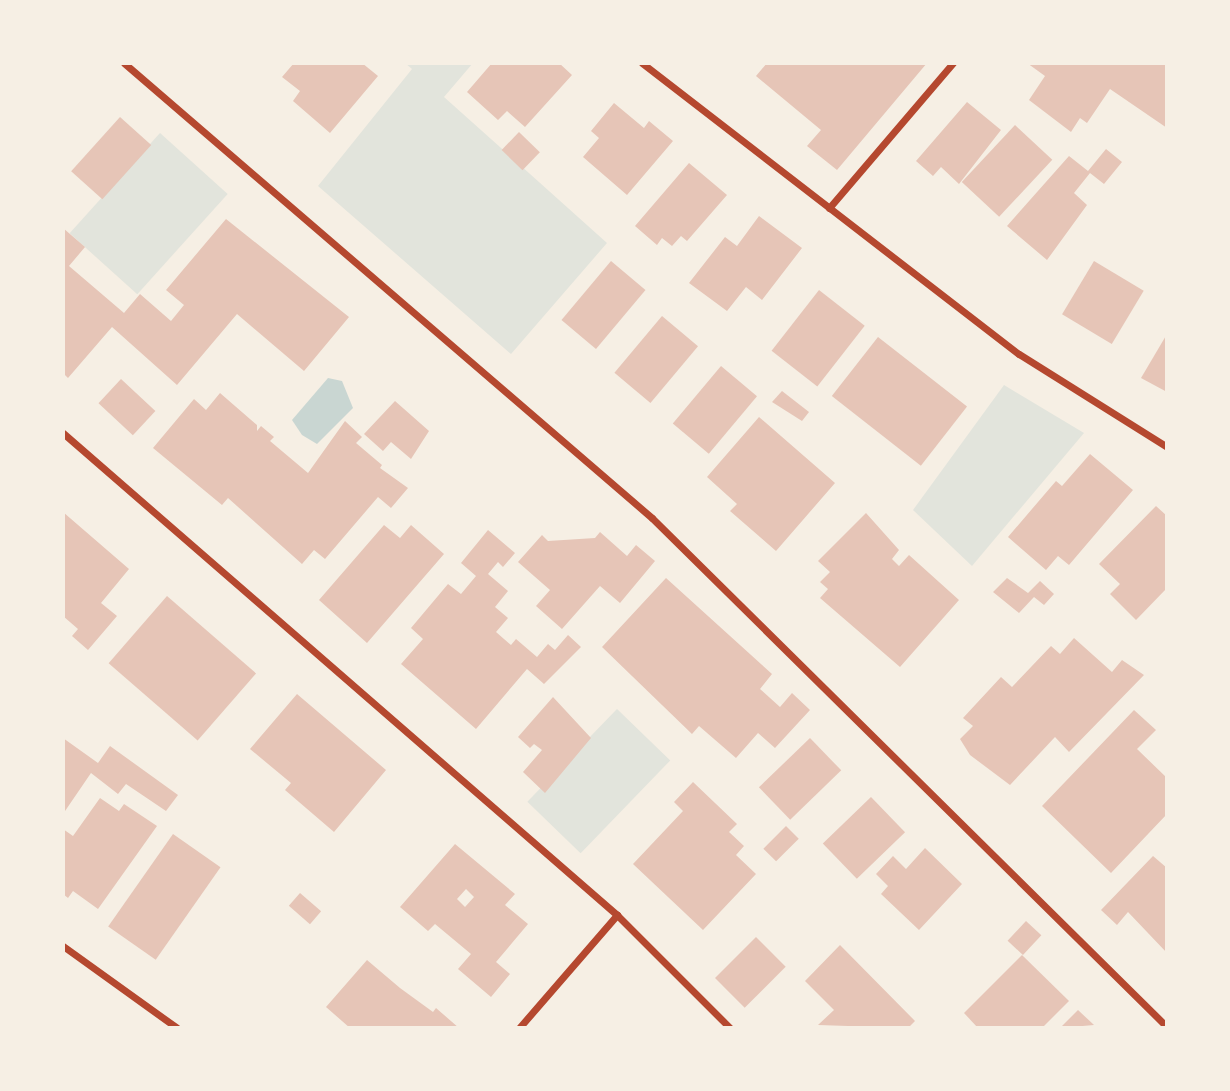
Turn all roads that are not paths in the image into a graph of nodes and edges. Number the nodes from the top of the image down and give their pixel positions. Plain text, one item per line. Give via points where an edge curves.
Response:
1 (124, 63) edge
2 (642, 63) edge
3 (953, 63) edge
4 (829, 208) junction
5 (63, 433) edge
6 (1167, 447) edge
7 (617, 915) junction
8 (63, 946) edge
9 (1167, 1027) edge
10 (177, 1028) edge
11 (519, 1028) edge
12 (730, 1028) edge

1 - 9 street via 652,518
2 - 4 street
3 - 4 street
4 - 6 street via 1020,354
5 - 7 street
7 - 11 street
7 - 12 street
8 - 10 street

